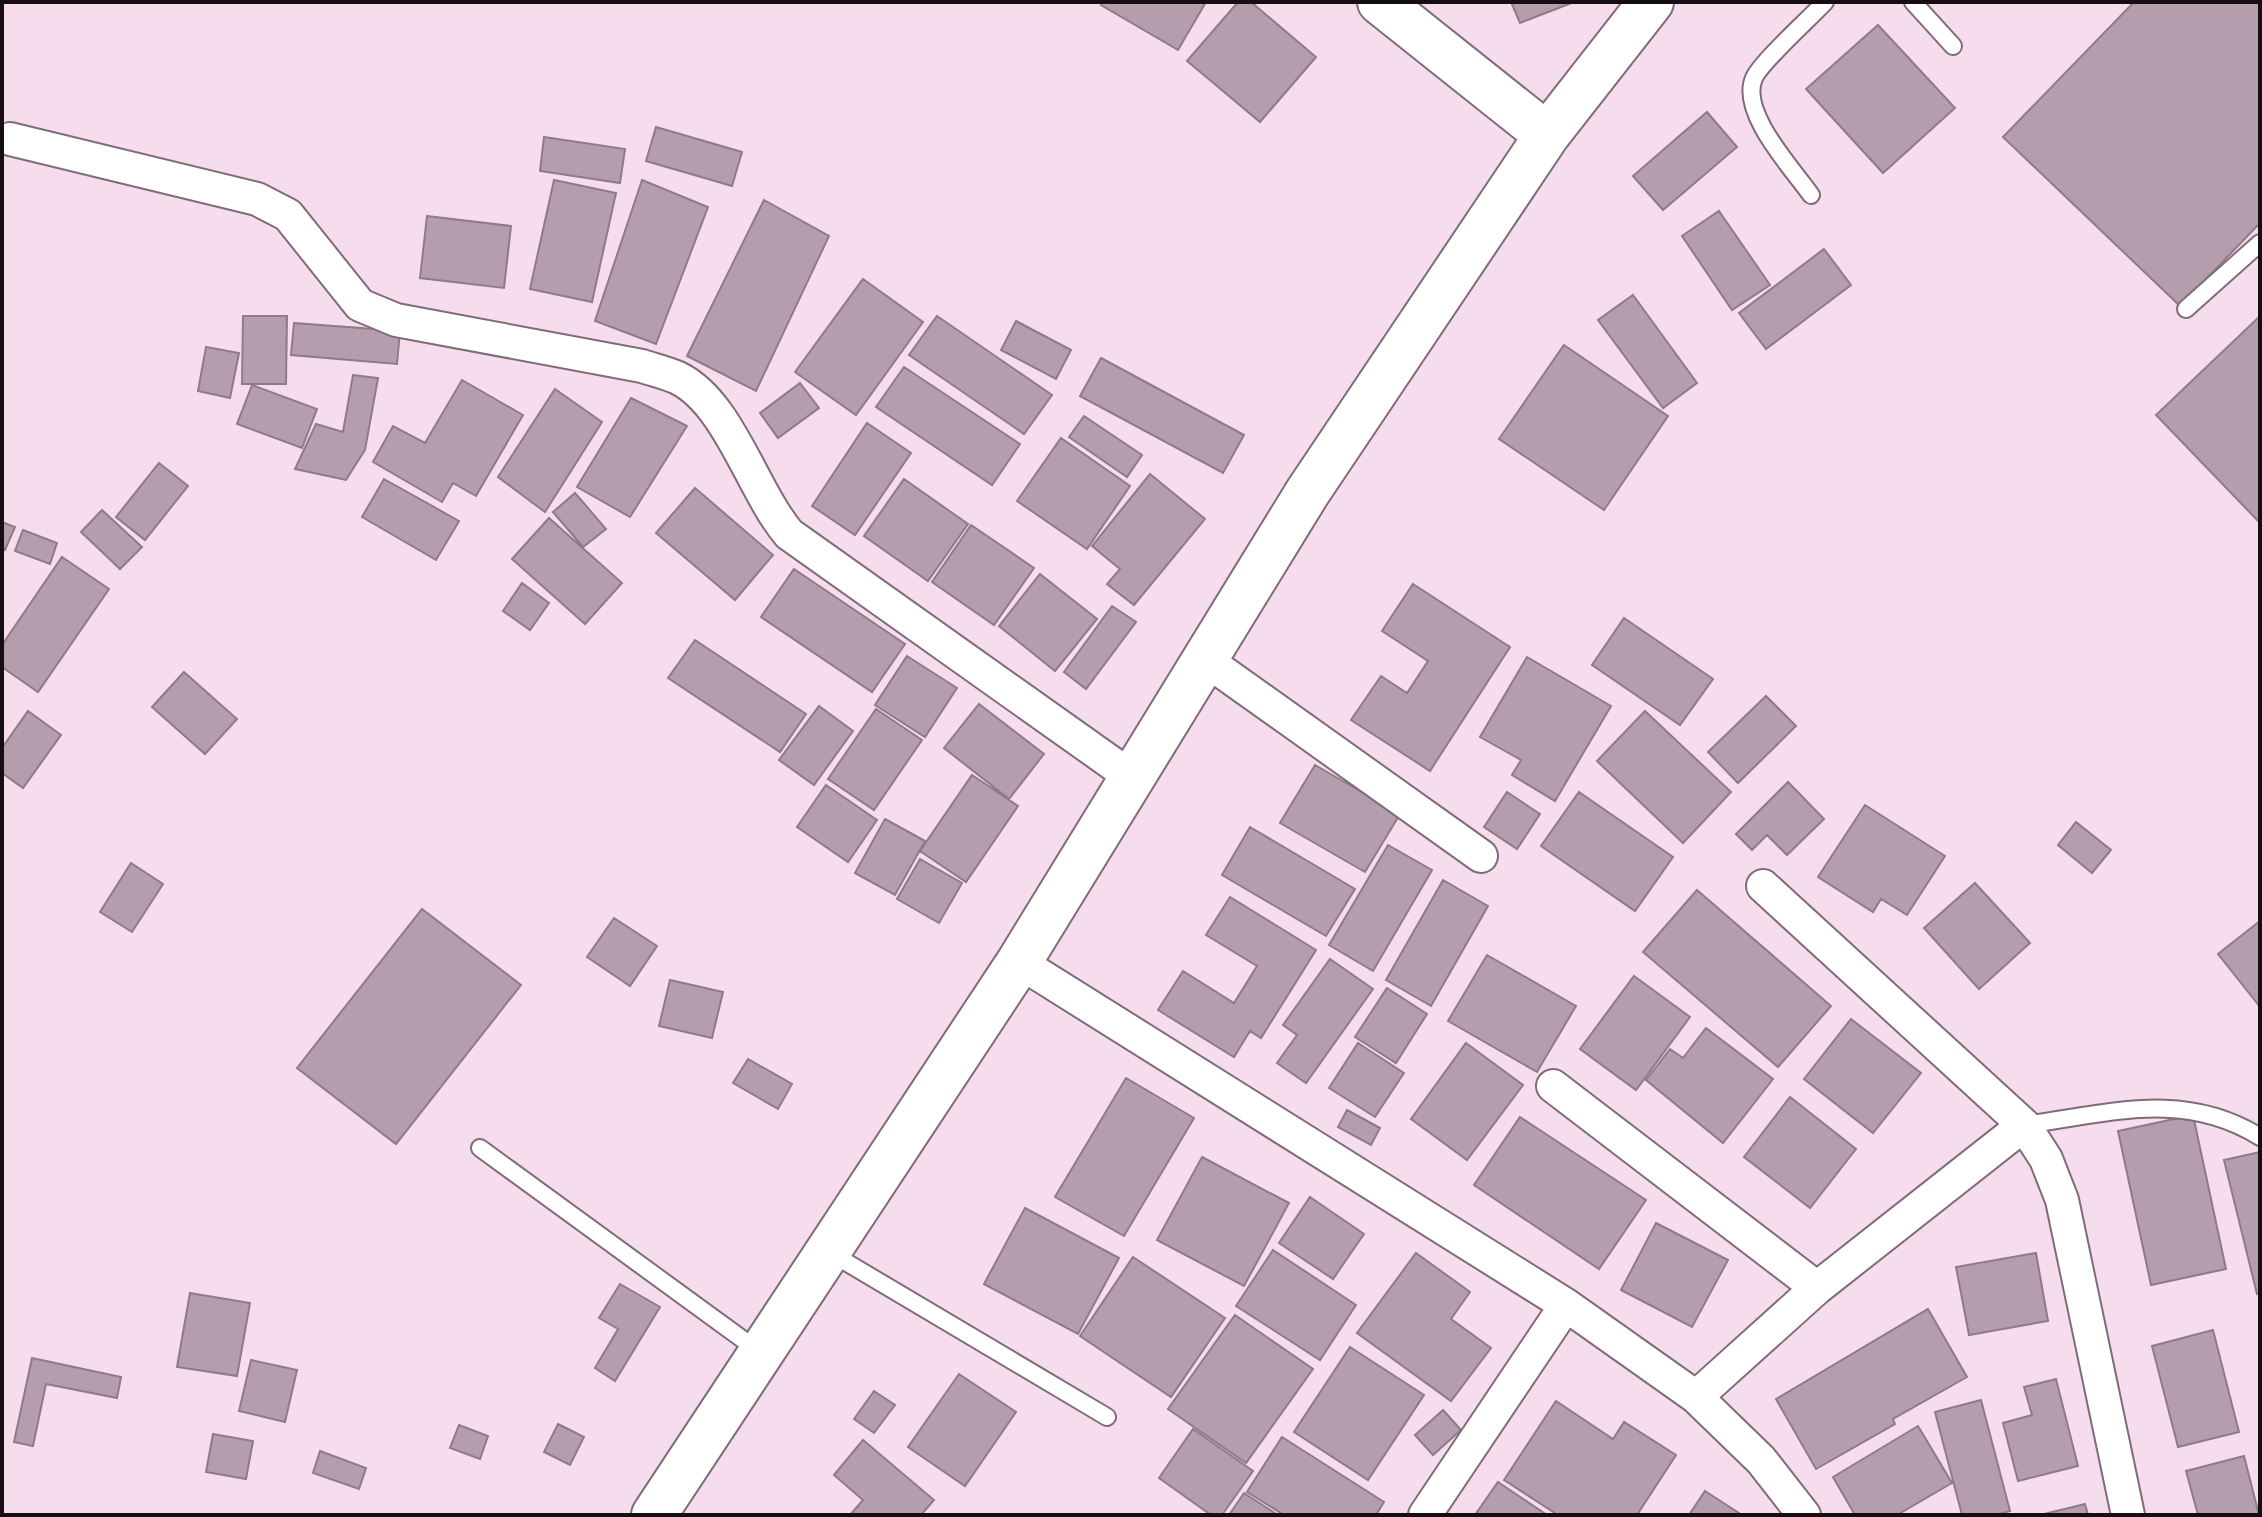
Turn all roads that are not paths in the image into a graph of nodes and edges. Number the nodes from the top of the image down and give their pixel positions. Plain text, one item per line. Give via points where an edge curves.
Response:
1 (1380, 2) edge
2 (1651, 2) edge
3 (1825, 2) edge
4 (1913, 2) edge
5 (1953, 46) dead end
6 (1547, 135) junction
7 (10, 139) dead end
8 (1811, 195) dead end
9 (2260, 243) edge
10 (2186, 309) dead end
11 (1203, 658) junction
12 (1130, 776) junction
13 (1481, 856) dead end
14 (1763, 886) dead end
15 (1019, 962) junction
16 (1553, 1086) dead end
17 (2024, 1125) junction
18 (2260, 1137) edge
19 (480, 1148) dead end
20 (828, 1251) junction
21 (1817, 1288) junction
22 (1566, 1305) junction
23 (761, 1353) junction
24 (1696, 1397) junction
25 (1107, 1417) dead end
26 (654, 1515) edge
27 (1425, 1515) edge
28 (1804, 1515) edge
29 (2128, 1515) edge

1 - 6 main road
2 - 6 main road
3 - 8 lane via 1754,77 1751,95 1754,114
4 - 5 lane
6 - 11 main road
7 - 12 street via 257,199 288,215 360,305 396,320 642,366 679,378 710,403 789,534
9 - 10 lane
11 - 12 main road
11 - 13 street
12 - 15 main road
14 - 17 street
15 - 20 main road
15 - 22 street
16 - 21 street
17 - 18 lane via 2169,1106 2209,1113
17 - 21 street
17 - 29 street via 2046,1159 2062,1200
19 - 23 lane
20 - 23 main road
20 - 25 lane
21 - 24 street
22 - 24 street
22 - 27 street
23 - 26 main road
24 - 28 street via 1761,1460

